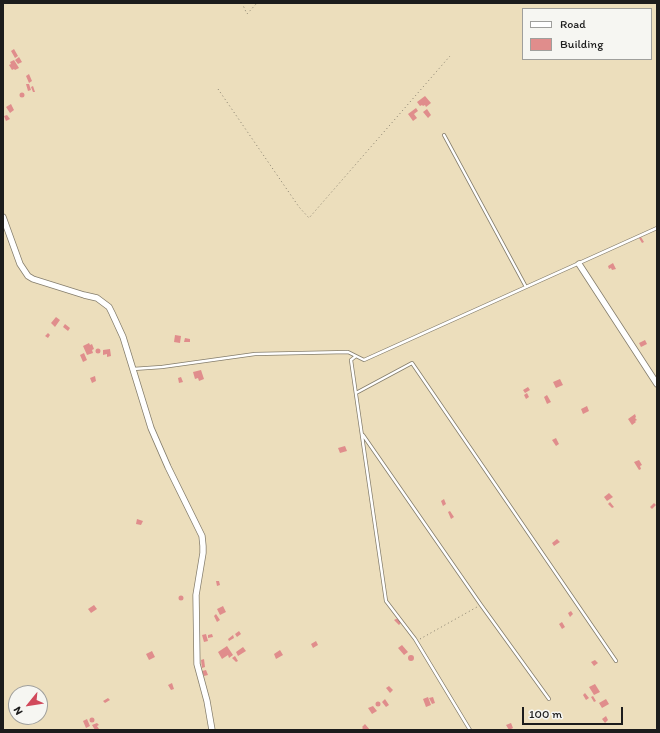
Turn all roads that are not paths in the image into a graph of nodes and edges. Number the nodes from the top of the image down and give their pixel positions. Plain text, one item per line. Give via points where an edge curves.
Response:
1 (444, 135) dead end
2 (3, 217) edge
3 (657, 228) edge
4 (579, 264) junction
5 (526, 287) junction
6 (356, 356) junction
7 (133, 369) junction
8 (657, 384) edge
9 (356, 394) junction
10 (362, 435) junction
11 (616, 661) dead end
12 (548, 698) dead end
13 (212, 730) edge
14 (470, 730) edge

1 - 5 lane
2 - 7 street via 20,264 28,276 84,296 97,298 109,307 123,337
3 - 4 lane
4 - 5 lane
4 - 8 street
5 - 6 lane via 364,360
6 - 7 lane via 348,352 256,354
6 - 9 lane via 351,360
7 - 13 street via 151,428 202,536 203,553 196,595 197,664
9 - 10 lane
9 - 11 lane via 412,363
10 - 12 lane
10 - 14 lane via 386,601 416,641

